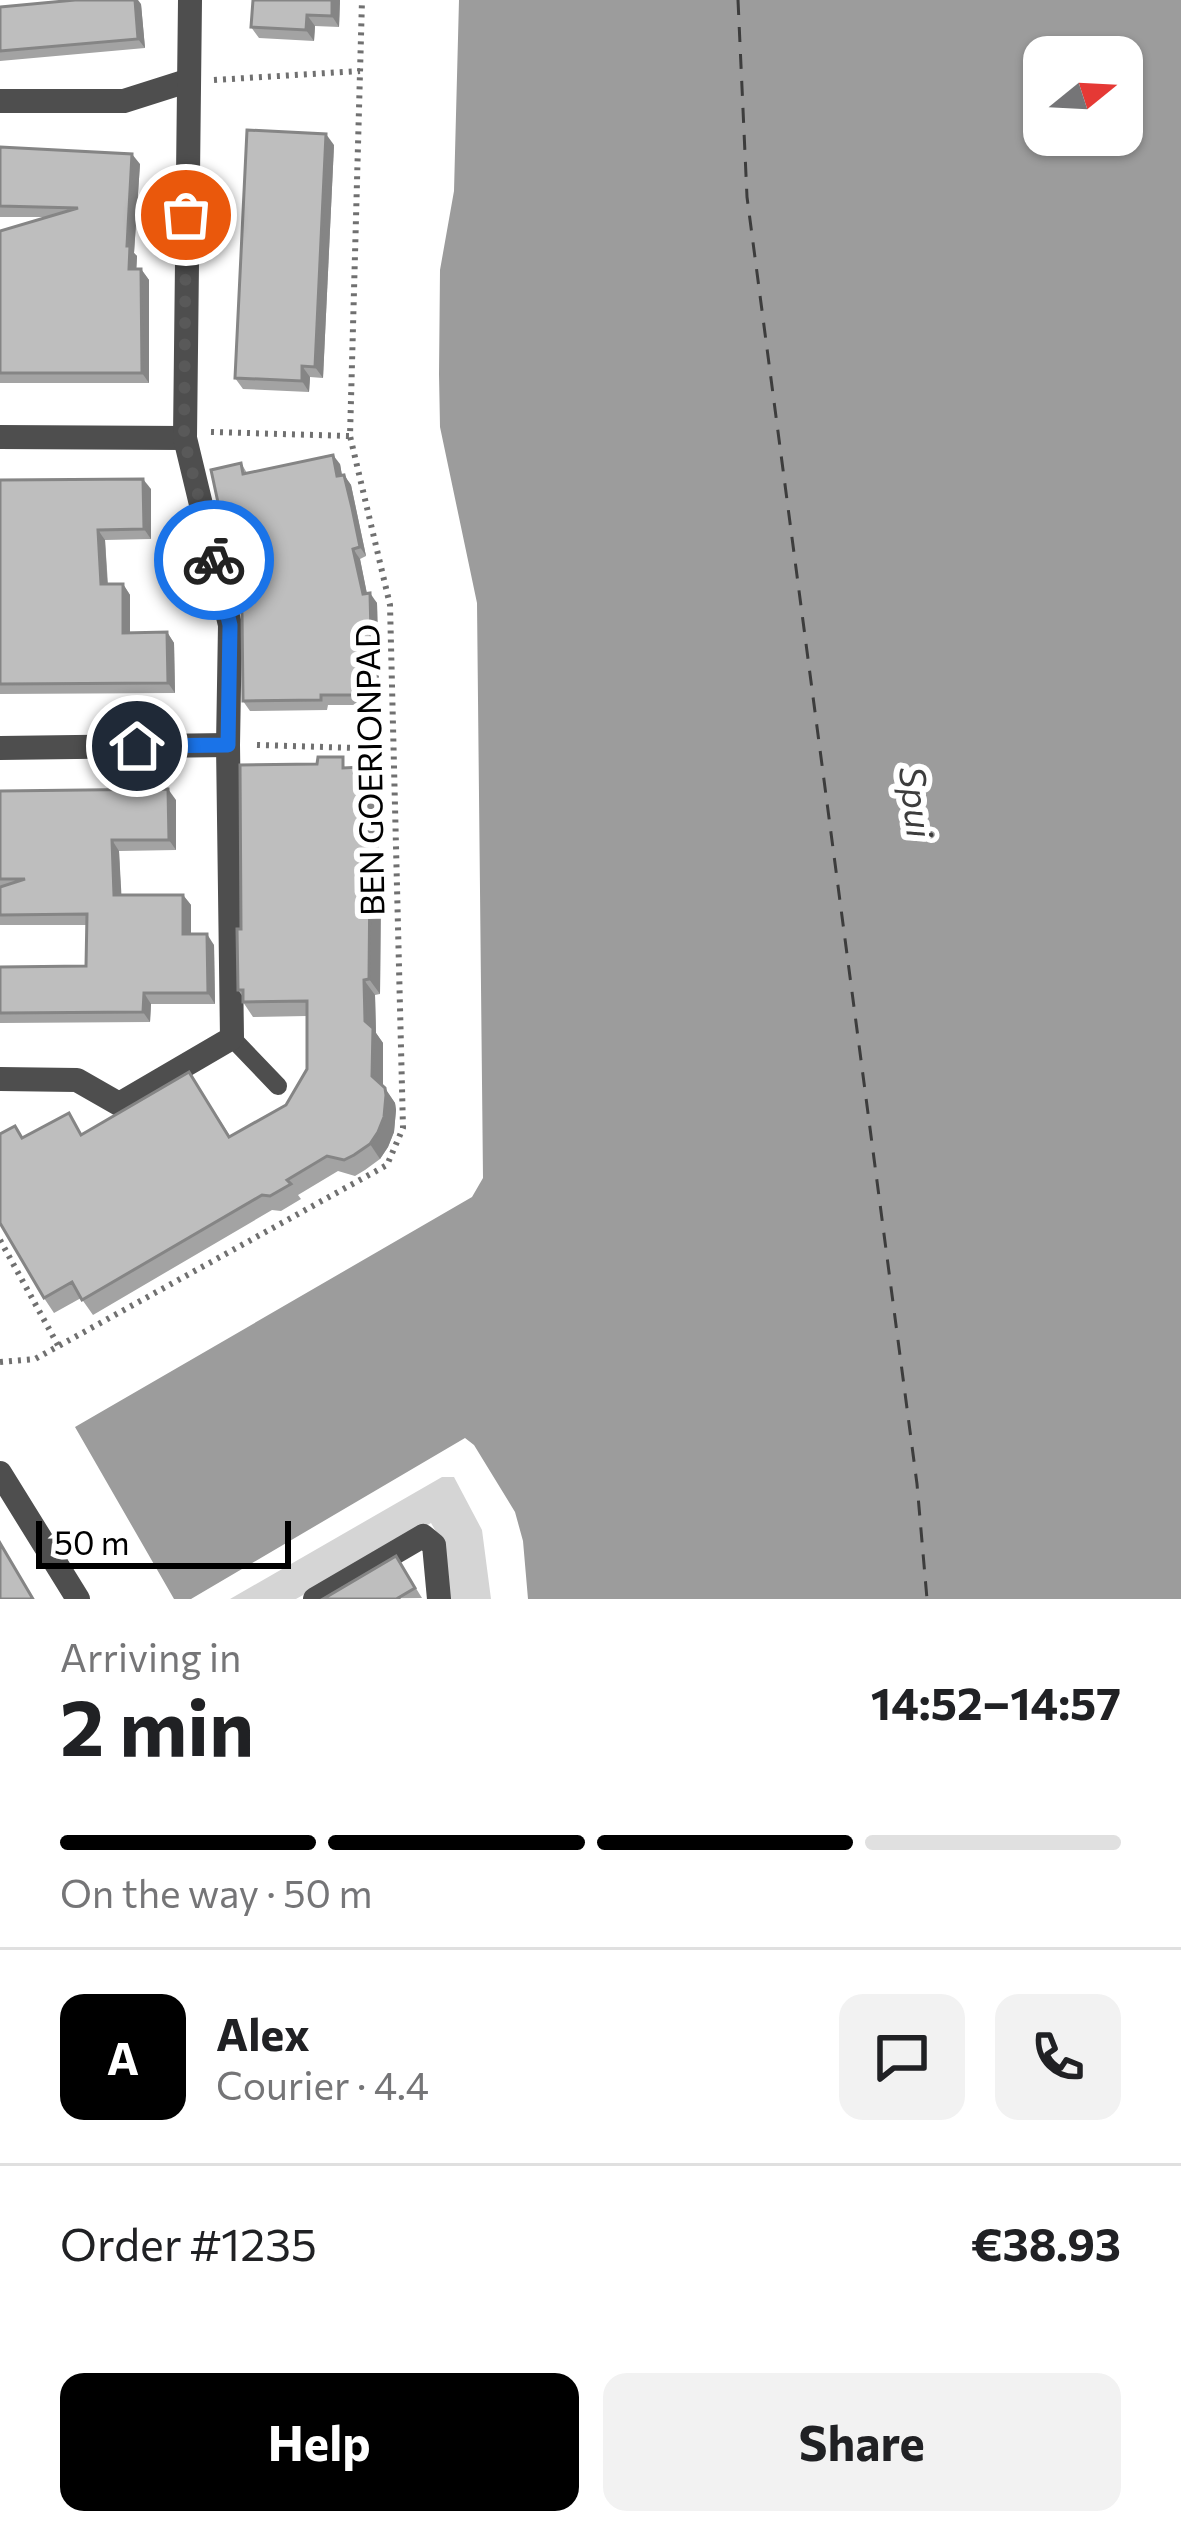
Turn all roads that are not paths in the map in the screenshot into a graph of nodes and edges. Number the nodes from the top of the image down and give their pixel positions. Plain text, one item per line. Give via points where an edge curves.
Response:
1 (190, 0) edge
2 (187, 81) junction
3 (0, 101) edge
4 (0, 437) edge
5 (184, 438) junction
6 (228, 745) junction
7 (0, 748) edge
8 (232, 1038) junction
9 (0, 1079) edge
10 (278, 1086) dead end
11 (0, 1473) edge
12 (78, 1599) edge
13 (315, 1599) edge
14 (439, 1599) edge

1 - 2 street
2 - 3 street via 124,101
2 - 5 street
4 - 5 street
5 - 6 street via 230,625
6 - 7 street
6 - 8 street
8 - 9 street via 119,1104 77,1080
8 - 10 lane
11 - 12 street
13 - 14 street via 423,1536 434,1545

